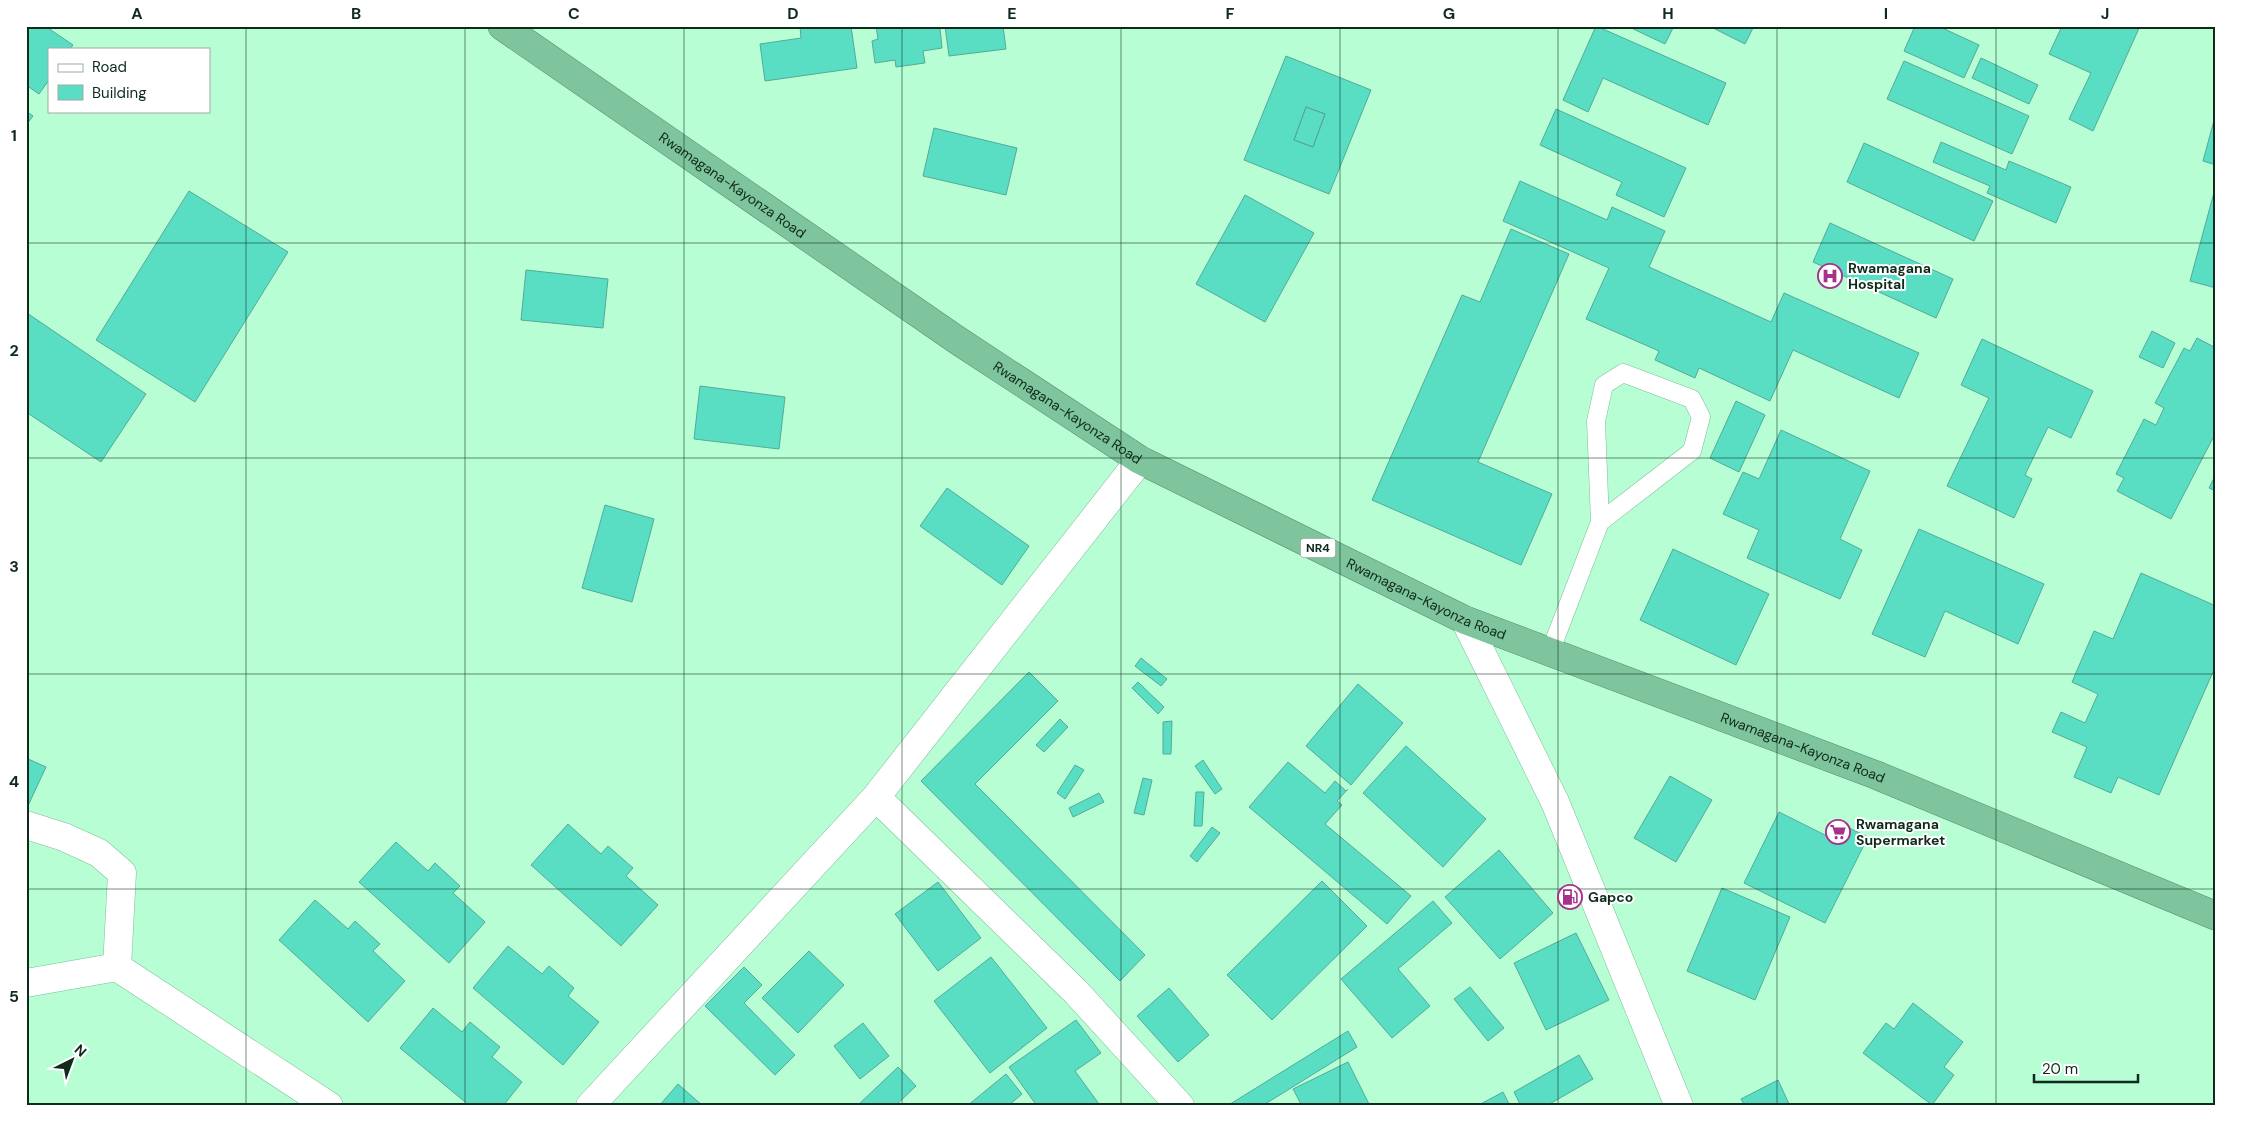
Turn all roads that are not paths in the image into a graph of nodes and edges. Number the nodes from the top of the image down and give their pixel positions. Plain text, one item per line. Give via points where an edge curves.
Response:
1 (502, 26) edge
2 (1140, 460) junction
3 (1600, 522) junction
4 (1465, 620) junction
5 (1550, 652) junction
6 (876, 797) junction
7 (26, 825) edge
8 (2216, 916) edge
9 (117, 967) junction
10 (26, 983) edge
11 (329, 1106) edge
12 (590, 1106) edge
13 (1180, 1106) edge
14 (1679, 1106) edge

1 - 2 highway, Rwamagana-Kayonza Road / NR4 via 957,340
2 - 4 highway, Rwamagana-Kayonza Road / NR4
2 - 6 street
3 - 3 lane via 1596,421 1604,385 1624,373 1692,399 1701,417 1692,451
3 - 5 lane
4 - 5 highway, Rwamagana-Kayonza Road / NR4
4 - 14 street via 1555,802
5 - 8 highway, Rwamagana-Kayonza Road / NR4 via 1876,775
6 - 12 street
6 - 13 street via 1076,992
7 - 9 street via 99,853 122,873
9 - 10 street
9 - 11 street

